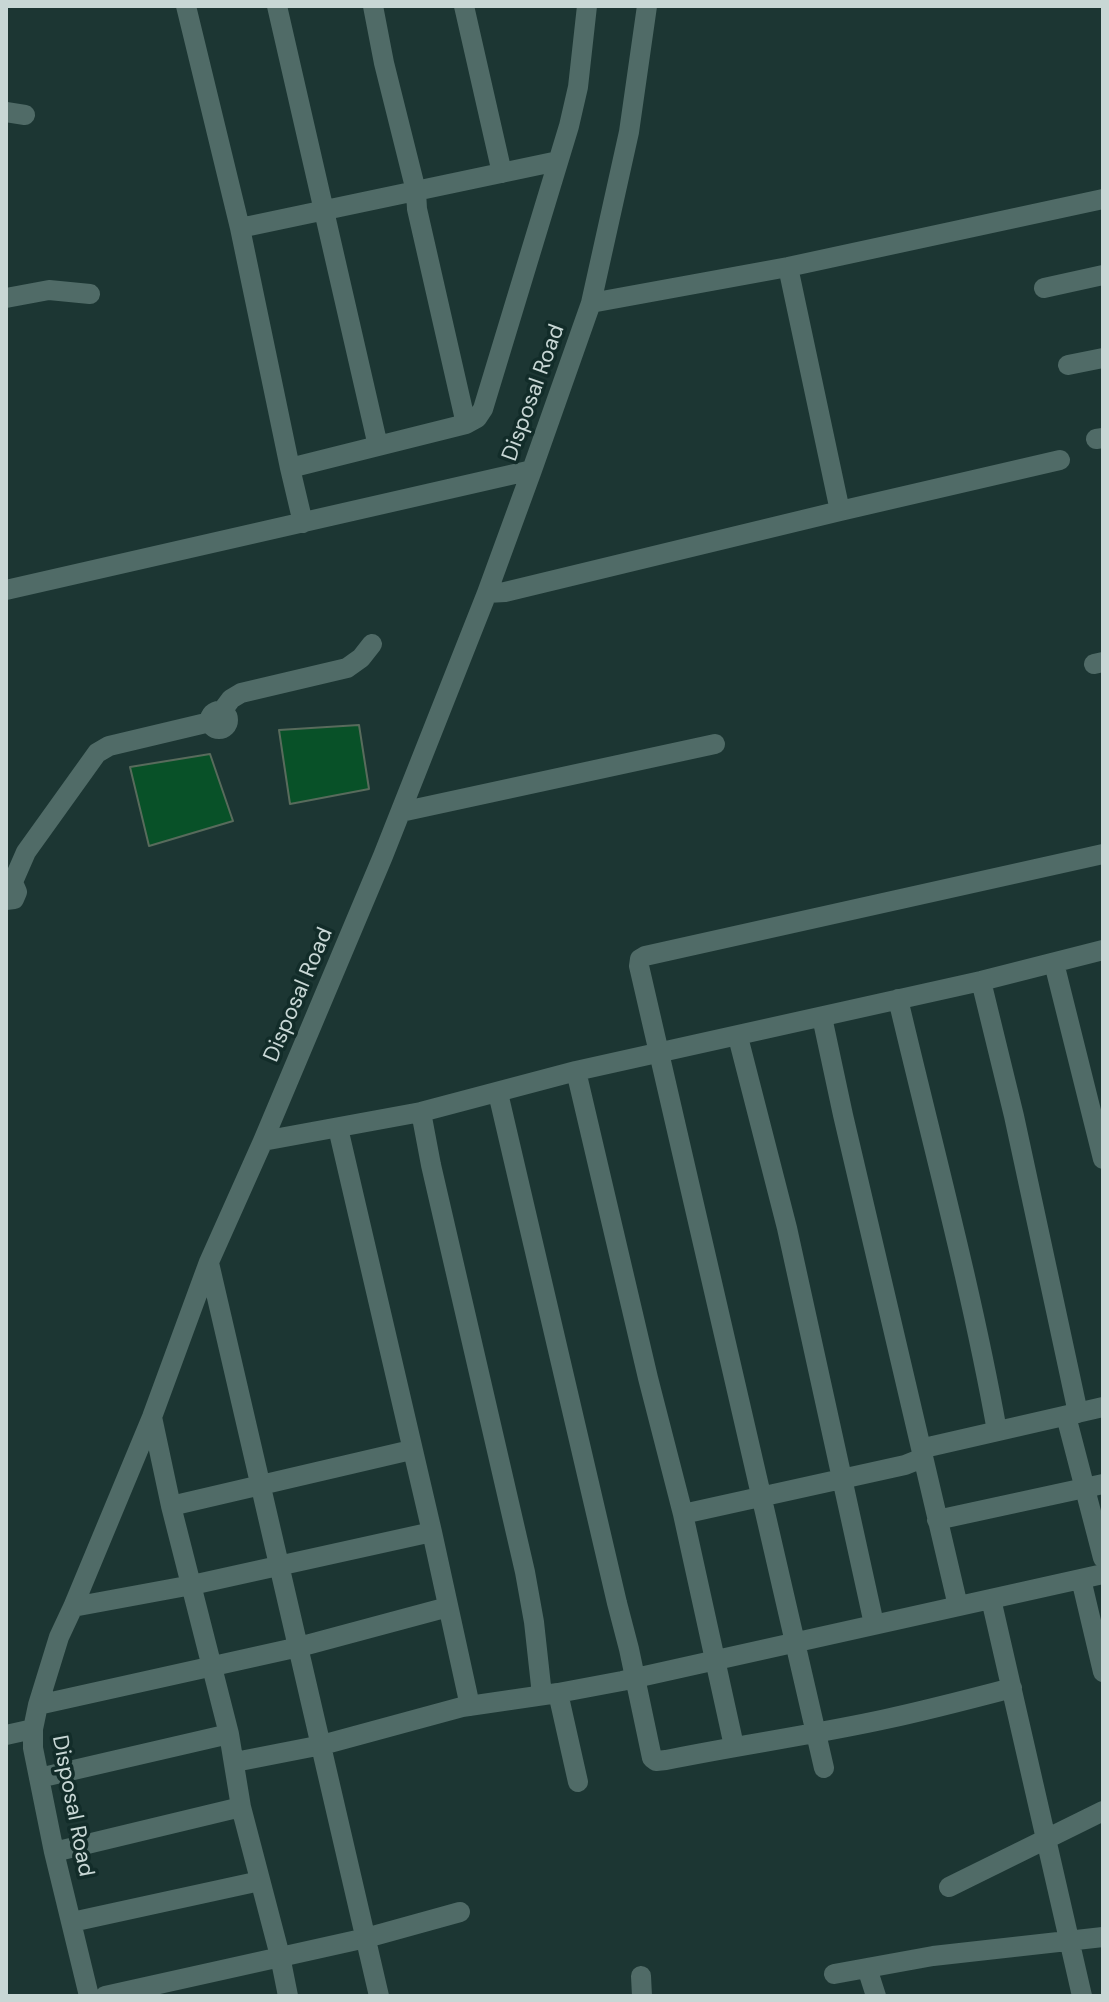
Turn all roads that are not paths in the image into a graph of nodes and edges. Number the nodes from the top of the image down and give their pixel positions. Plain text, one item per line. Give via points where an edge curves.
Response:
1 (186, 6) edge
2 (277, 6) edge
3 (373, 6) edge
4 (464, 6) edge
5 (587, 6) edge
6 (647, 6) edge
7 (558, 161) junction
8 (502, 173) junction
9 (416, 191) junction
10 (1102, 204) edge
11 (324, 210) junction
12 (240, 228) junction
13 (788, 267) junction
14 (1103, 275) edge
15 (1044, 288) dead end
16 (90, 294) dead end
17 (6, 298) edge
18 (591, 303) junction
19 (1103, 358) edge
20 (1068, 365) dead end
21 (466, 424) junction
22 (378, 446) junction
23 (1060, 460) dead end
24 (290, 468) junction
25 (532, 470) junction
26 (840, 511) junction
27 (303, 523) junction
28 (6, 590) edge
29 (487, 593) junction
30 (372, 644) dead end
31 (715, 744) dead end
32 (401, 812) junction
33 (1103, 854) edge
34 (8, 889) edge
35 (1103, 950) edge
36 (1054, 963) junction
37 (981, 981) junction
38 (898, 999) junction
39 (822, 1017) junction
40 (738, 1037) junction
41 (658, 1053) junction
42 (576, 1071) junction
43 (498, 1093) junction
44 (421, 1112) junction
45 (338, 1128) junction
46 (263, 1141) junction
47 (1103, 1159) edge
48 (209, 1262) junction
49 (1103, 1407) edge
50 (1072, 1414) junction
51 (152, 1417) junction
52 (997, 1431) junction
53 (411, 1450) junction
54 (922, 1456) junction
55 (843, 1478) junction
56 (260, 1485) junction
57 (1094, 1486) edge
58 (761, 1497) junction
59 (171, 1506) junction
60 (683, 1514) junction
61 (937, 1520) junction
62 (432, 1532) junction
63 (1103, 1558) edge
64 (279, 1565) junction
65 (1103, 1574) edge
66 (1081, 1579) junction
67 (192, 1585) junction
68 (991, 1599) junction
69 (958, 1606) junction
70 (73, 1607) junction
71 (448, 1607) junction
72 (874, 1624) junction
73 (795, 1641) junction
74 (299, 1647) junction
75 (715, 1659) junction
76 (212, 1667) junction
77 (1103, 1672) edge
78 (634, 1678) junction
79 (1012, 1688) junction
80 (550, 1694) junction
81 (38, 1705) junction
82 (470, 1706) junction
83 (33, 1729) junction
84 (816, 1733) junction
85 (229, 1734) junction
86 (6, 1735) edge
87 (322, 1745) junction
88 (734, 1746) junction
89 (235, 1762) junction
90 (824, 1768) dead end
91 (39, 1778) junction
92 (578, 1782) dead end
93 (241, 1807) junction
94 (1103, 1811) edge
95 (1046, 1838) junction
96 (54, 1852) junction
97 (260, 1881) junction
98 (949, 1887) dead end
99 (460, 1912) dead end
100 (72, 1922) junction
101 (1103, 1937) edge
102 (366, 1938) junction
103 (1070, 1941) junction
104 (280, 1956) junction
105 (867, 1968) junction
106 (834, 1974) dead end
107 (195, 1986) edge
108 (89, 1996) edge
109 (105, 1996) edge
110 (288, 1996) edge
111 (379, 1996) edge
112 (876, 1996) edge
113 (1082, 1996) edge

1 - 12 street
2 - 11 street
3 - 9 street
4 - 8 street
5 - 7 street via 578,87
6 - 18 street, Disposal Road via 629,132
7 - 8 street
7 - 21 street via 483,409
8 - 9 street
9 - 11 street
9 - 21 street
10 - 13 street
11 - 12 street
11 - 22 street
12 - 24 street
13 - 18 street
13 - 26 street
14 - 15 street
16 - 17 street via 55,289
18 - 25 street, Disposal Road
19 - 20 street
21 - 22 street
22 - 24 street
23 - 26 street
24 - 27 street
25 - 27 street
25 - 29 street, Disposal Road
26 - 29 street
27 - 28 street
29 - 32 street, Disposal Road
30 - 34 street via 347,668 241,693 216,716 97,753 31,845
31 - 32 street
32 - 46 street, Disposal Road
33 - 41 street via 645,956 639,966
35 - 36 street
36 - 37 street
36 - 47 street
37 - 38 street
37 - 50 street via 1014,1116
38 - 39 street
38 - 52 street via 983,1349
39 - 40 street
39 - 54 street
40 - 41 street
40 - 55 street
41 - 42 street
41 - 58 street
42 - 43 street
42 - 60 street
43 - 44 street
43 - 78 street
44 - 45 street
44 - 80 street
45 - 46 street
45 - 53 street
46 - 48 street, Disposal Road
48 - 51 street, Disposal Road
48 - 56 street
49 - 50 street
50 - 52 street
50 - 57 street
51 - 59 street
51 - 70 street, Disposal Road
52 - 54 street via 924,1448
53 - 56 street
53 - 62 street
54 - 55 street via 916,1462
54 - 61 street
55 - 58 street
55 - 72 street
56 - 59 street
56 - 64 street
57 - 61 street
57 - 63 street
58 - 60 street
58 - 73 street
59 - 67 street
60 - 75 street
61 - 69 street
62 - 64 street
62 - 71 street
64 - 67 street
64 - 74 street
65 - 66 street
66 - 68 street
66 - 77 street
67 - 70 street
67 - 76 street
68 - 69 street
68 - 79 street
69 - 72 street
70 - 81 street, Disposal Road
71 - 74 street
71 - 82 street
72 - 73 street
73 - 75 street
73 - 84 street
74 - 76 street
74 - 87 street
75 - 78 street
75 - 88 street
76 - 81 street
76 - 85 street
78 - 80 street
78 - 88 street via 656,1761
79 - 84 street
79 - 95 street
80 - 82 street
80 - 92 street
81 - 83 street, Disposal Road
82 - 87 street
83 - 86 street
83 - 91 street, Disposal Road
84 - 88 street
84 - 90 street
85 - 89 street
85 - 91 street
87 - 89 street
87 - 102 street
89 - 93 street
91 - 96 street, Disposal Road
93 - 96 street
93 - 97 street
94 - 95 street
95 - 98 street
95 - 103 street
96 - 100 street, Disposal Road
97 - 100 street
97 - 104 street
99 - 102 street
100 - 108 street, Disposal Road
101 - 103 street
102 - 104 street
102 - 111 street
103 - 105 street
103 - 113 street
104 - 107 street
104 - 110 street
105 - 106 street
105 - 112 street
107 - 109 street

